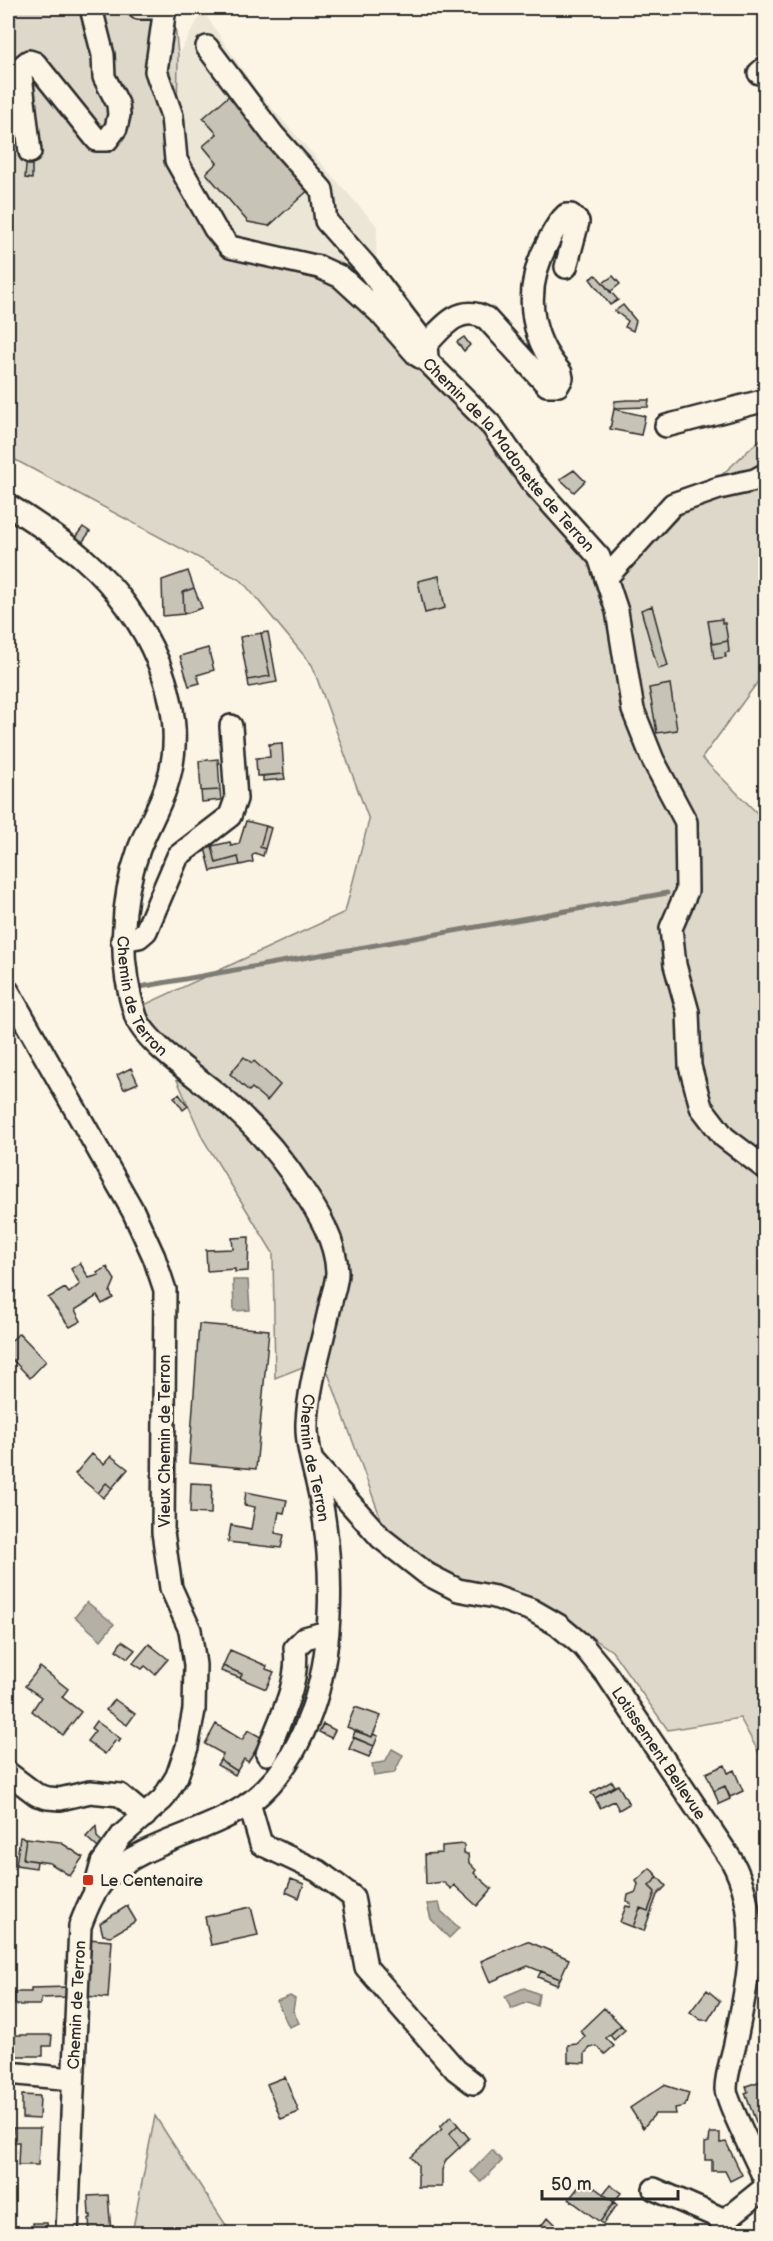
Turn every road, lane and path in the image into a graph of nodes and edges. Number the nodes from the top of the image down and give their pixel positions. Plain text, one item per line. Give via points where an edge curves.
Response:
1 (91, 8) edge
2 (139, 8) edge
3 (165, 8) edge
4 (207, 47) dead end
5 (30, 152) dead end
6 (566, 267) dead end
7 (426, 353) junction
8 (765, 400) edge
9 (666, 426) dead end
10 (765, 474) edge
11 (8, 505) edge
12 (606, 578) junction
13 (231, 726) dead end
14 (122, 940) junction
15 (8, 991) edge
16 (765, 1169) edge
17 (314, 1463) junction
18 (327, 1632) junction
19 (267, 1754) dead end
20 (8, 1773) edge
21 (249, 1803) junction
22 (146, 1816) junction
23 (94, 1892) junction
24 (8, 2073) edge
25 (72, 2079) junction
26 (473, 2083) dead end
27 (761, 2159) edge
28 (765, 2182) edge
29 (765, 2187) edge
30 (654, 2189) dead end
31 (722, 2227) edge
32 (67, 2234) edge

1 - 5 street via 103,55 104,77 118,104 116,128 107,140 97,141 35,63 29,61 21,75
2 - 3 street
3 - 7 street, Chemin de la Madonette de Terron via 156,71 172,116 176,160 214,229 230,247 319,267 341,277 380,312 417,355
4 - 7 street via 274,136 322,190 326,220 365,265
6 - 7 street via 578,229 578,222 571,215 560,221 543,252 534,279 532,303 539,339 561,373 558,384 547,385 486,318 475,313 467,312 444,326
7 - 12 street, Chemin de la Madonette de Terron via 492,426 531,481 599,557
8 - 9 street
10 - 12 street via 673,504
11 - 14 street, Chemin de Terron via 84,558 117,593 148,640 167,686 176,734 167,785 138,853
12 - 16 street, Chemin de la Madonette de Terron via 617,611 633,710 653,760 686,822 687,891 671,928 675,965 688,1012 690,1066 698,1097 724,1137
13 - 14 street via 236,799 230,816 178,856 146,931 139,937
14 - 17 street, Chemin de Terron via 137,1021 172,1059 271,1144 328,1232 337,1274 310,1388 307,1430
15 - 22 street, Vieux Chemin de Terron via 133,1211 165,1290 163,1532 171,1588 190,1630 195,1665 194,1710 188,1747 177,1776 163,1799
17 - 18 street, Chemin de Terron via 324,1514
17 - 27 street, Lotissement Bellevue via 381,1538 427,1574 458,1590 532,1610 583,1646 607,1675 732,1861 748,1904 751,1933 743,2005 726,2091
18 - 19 street via 304,1638 295,1648 297,1664 290,1694
18 - 21 street, Chemin de Terron via 322,1676 305,1728 283,1769
20 - 22 street via 37,1795 60,1799 90,1792 120,1795
21 - 23 street, Chemin de Terron via 122,1865
21 - 26 street via 261,1844 318,1871 353,1897 366,1967 456,2070
22 - 23 street, Vieux Chemin de Terron via 122,1834 102,1863
23 - 25 street, Chemin de Terron via 80,1926
24 - 25 street
25 - 32 street, Chemin de Terron
27 - 28 street, Lotissement Bellevue
29 - 31 street
30 - 31 street

